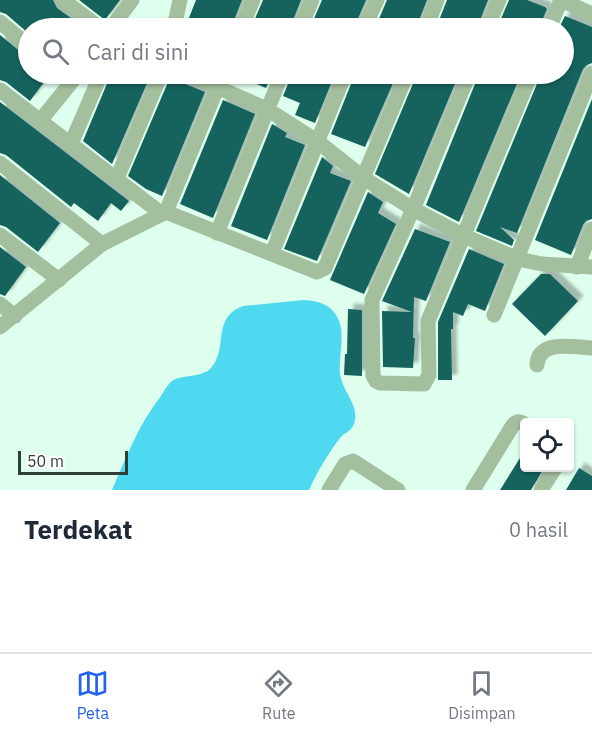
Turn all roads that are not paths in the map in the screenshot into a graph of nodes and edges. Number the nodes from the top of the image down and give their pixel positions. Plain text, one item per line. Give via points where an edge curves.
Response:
1 (63, 0) edge
2 (132, 0) edge
3 (180, 0) edge
4 (253, 0) edge
5 (312, 0) edge
6 (377, 0) edge
7 (438, 0) edge
8 (499, 0) edge
9 (561, 0) edge
10 (592, 14) edge
11 (87, 18) edge
12 (118, 18) edge
13 (176, 18) edge
14 (245, 18) edge
15 (304, 18) edge
16 (369, 18) edge
17 (430, 18) edge
18 (492, 18) edge
19 (553, 18) edge
20 (0, 22) edge
21 (18, 37) edge
22 (592, 73) edge
23 (65, 84) edge
24 (97, 84) edge
25 (157, 84) edge
26 (218, 84) edge
27 (226, 84) edge
28 (278, 84) edge
29 (341, 84) edge
30 (403, 84) edge
31 (465, 84) edge
32 (527, 84) edge
33 (0, 90) edge
34 (267, 109) junction
35 (40, 121) junction
36 (317, 141) junction
37 (71, 144) junction
38 (0, 163) edge
39 (117, 178) junction
40 (364, 179) junction
41 (412, 209) junction
42 (164, 213) junction
43 (592, 229) edge
44 (217, 233) junction
45 (0, 235) edge
46 (465, 236) junction
47 (102, 244) junction
48 (272, 253) junction
49 (518, 259) junction
50 (584, 267) edge
51 (59, 280) junction
52 (0, 304) edge
53 (494, 315) dead end
54 (15, 316) junction
55 (0, 327) edge
56 (592, 348) edge
57 (537, 365) dead end
58 (520, 422) edge
59 (552, 472) edge
60 (329, 490) edge
61 (397, 490) edge
62 (473, 490) edge
63 (541, 490) edge

1 - 11 street
2 - 12 street
3 - 13 street
4 - 14 street
5 - 15 street
6 - 16 street
7 - 17 street
8 - 18 street
9 - 10 street
9 - 19 street
20 - 21 street
22 - 49 street
23 - 35 street
24 - 37 street
25 - 39 street
26 - 42 street
27 - 34 street
28 - 34 street
29 - 36 street
30 - 40 street
31 - 41 street
32 - 46 street
33 - 35 street
34 - 36 street
34 - 44 street
35 - 37 street
36 - 40 street
36 - 48 street
37 - 39 street
38 - 47 street
39 - 42 street
40 - 41 street
40 - 48 street via 325,268 317,272
41 - 46 street
41 - 46 street via 372,300 376,381 424,384 427,380 428,321
42 - 44 street
42 - 47 street
43 - 50 street
44 - 48 street
45 - 51 street
46 - 49 street
47 - 51 street
49 - 50 street
49 - 53 street
51 - 54 street
52 - 54 street
54 - 55 street
56 - 57 street via 552,347 540,355
58 - 62 street via 513,425
59 - 63 street
60 - 61 street via 345,464 353,461

